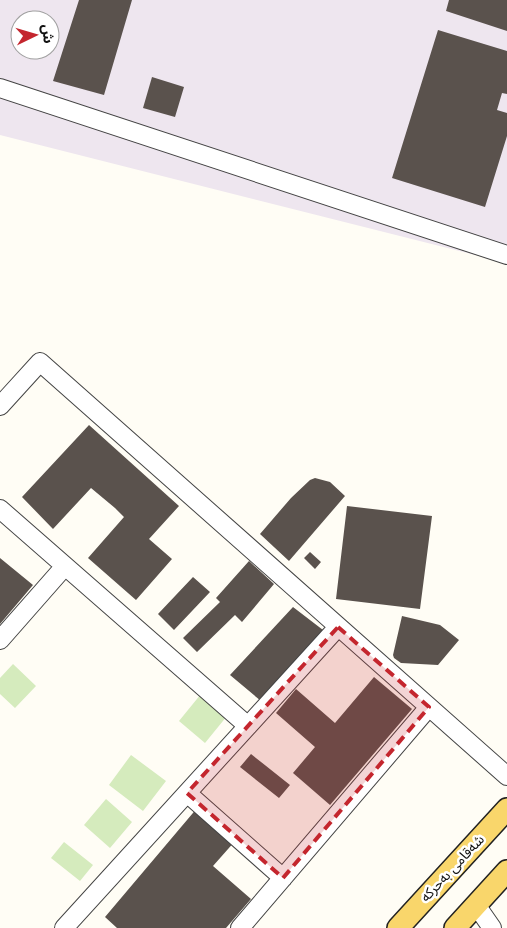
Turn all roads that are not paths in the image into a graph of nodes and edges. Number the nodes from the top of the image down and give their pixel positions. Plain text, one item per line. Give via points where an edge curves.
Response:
1 (0, 88) edge
2 (507, 255) edge
3 (0, 406) edge
4 (0, 509) edge
5 (65, 566) junction
6 (338, 627) junction
7 (0, 640) edge
8 (429, 707) junction
9 (248, 726) junction
10 (507, 776) edge
11 (186, 793) junction
12 (507, 809) edge
13 (507, 871) edge
14 (283, 878) junction
15 (476, 905) junction
16 (64, 928) edge
17 (240, 928) edge
18 (398, 928) edge
19 (455, 928) edge
20 (492, 928) edge

1 - 2 street
3 - 6 street via 40,362
4 - 5 street
5 - 7 street
5 - 9 street
6 - 8 street
6 - 9 street
8 - 10 street
8 - 14 street
9 - 11 street
11 - 14 street
11 - 16 street
12 - 18 main road, شەقامی بەحرکە
13 - 15 main road
14 - 17 street
15 - 19 main road
15 - 20 street

